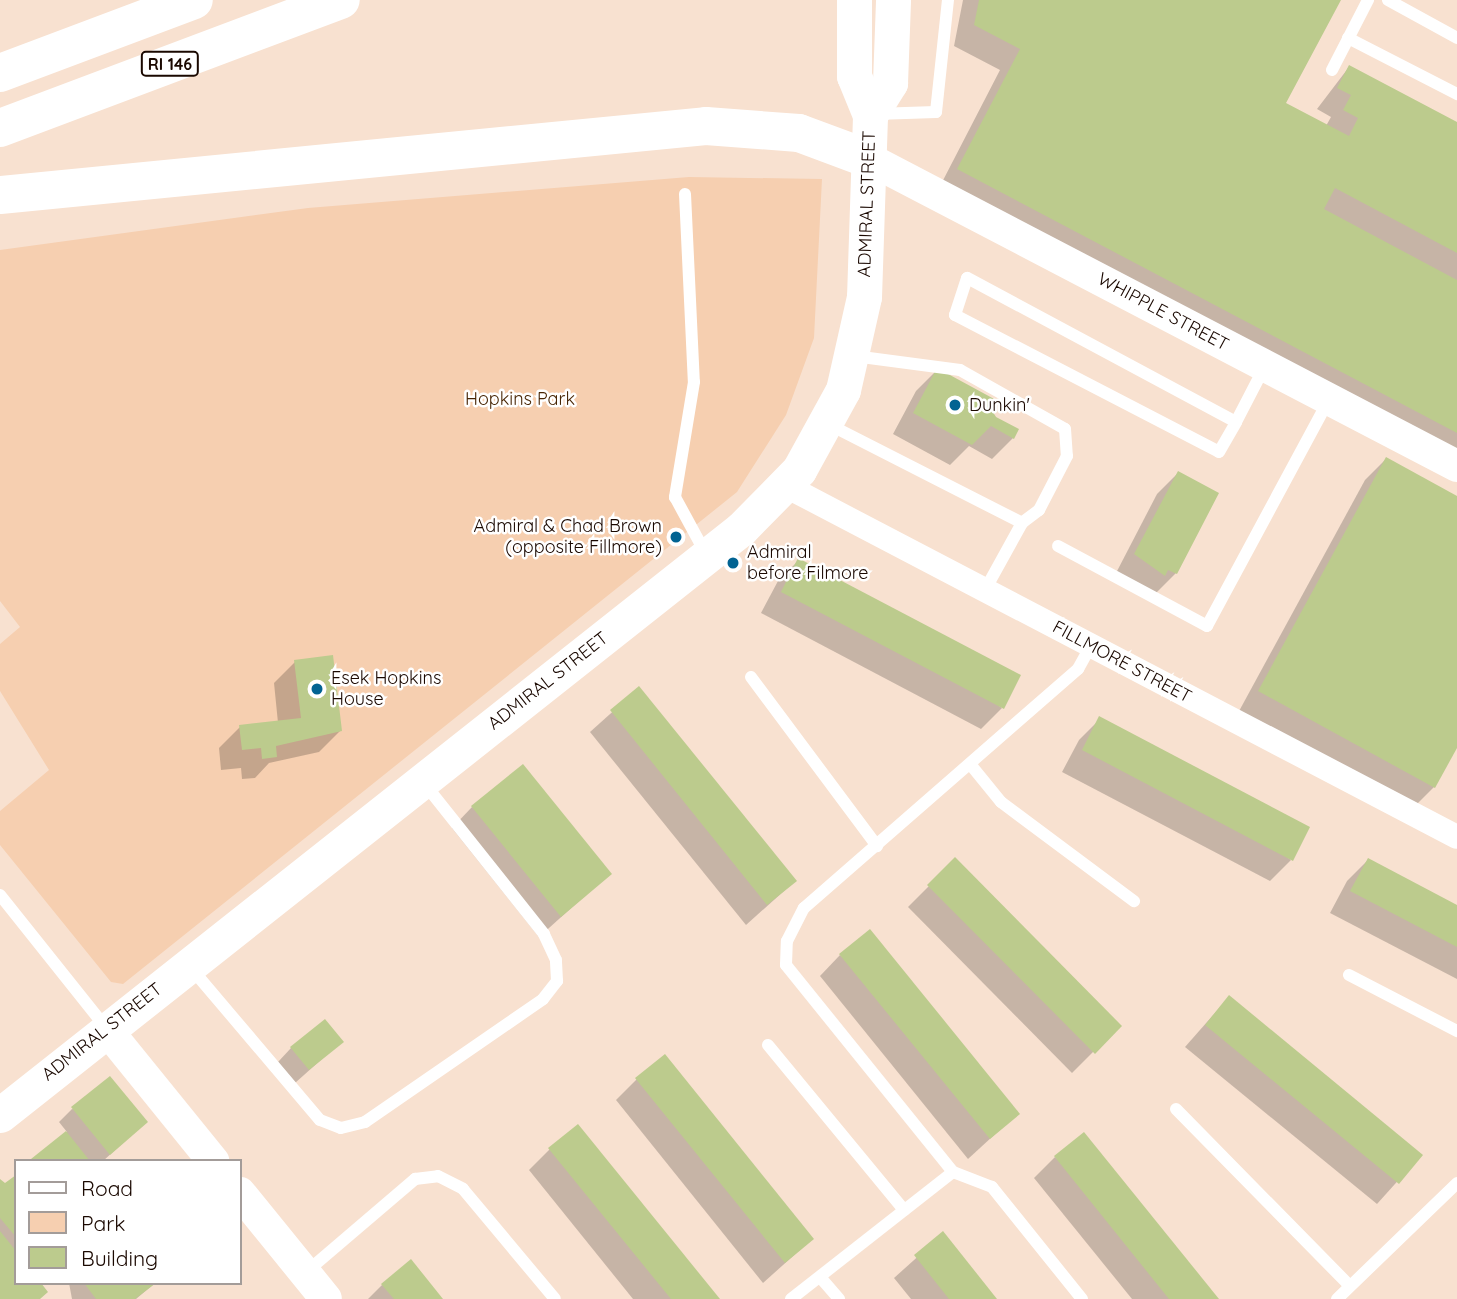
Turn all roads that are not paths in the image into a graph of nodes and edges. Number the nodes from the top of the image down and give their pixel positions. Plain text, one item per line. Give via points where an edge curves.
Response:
1 (194, 0) edge
2 (341, 0) edge
3 (854, 0) edge
4 (893, 0) edge
5 (948, 0) edge
6 (1368, 0) edge
7 (1388, 0) edge
8 (1349, 37) junction
9 (1457, 38) edge
10 (1332, 70) dead end
11 (0, 73) edge
12 (1457, 94) edge
13 (870, 115) junction
14 (0, 128) edge
15 (869, 159) junction
16 (685, 194) dead end
17 (0, 195) edge
18 (854, 355) junction
19 (1265, 365) junction
20 (1329, 399) junction
21 (1236, 422) junction
22 (828, 424) junction
23 (1457, 466) edge
24 (786, 486) junction
25 (1021, 523) junction
26 (1058, 546) dead end
27 (708, 555) junction
28 (985, 590) junction
29 (1091, 646) junction
30 (751, 677) dead end
31 (970, 764) junction
32 (422, 780) junction
33 (1457, 838) edge
34 (877, 846) junction
35 (0, 895) edge
36 (1134, 901) dead end
37 (188, 965) junction
38 (1349, 975) dead end
39 (107, 1030) junction
40 (1457, 1031) edge
41 (768, 1045) dead end
42 (1176, 1109) dead end
43 (0, 1115) edge
44 (211, 1159) edge
45 (953, 1172) junction
46 (1457, 1183) edge
47 (242, 1196) edge
48 (904, 1210) junction
49 (304, 1273) junction
50 (820, 1277) junction
51 (1350, 1286) junction
52 (326, 1299) edge
53 (555, 1299) edge
54 (791, 1299) edge
55 (839, 1299) edge
56 (1082, 1299) edge
57 (1336, 1299) edge

1 - 11 highway
2 - 14 highway, RI 146
3 - 13 main road, ADMIRAL STREET via 854,76
4 - 13 main road, ADMIRAL STREET via 890,83
5 - 13 lane via 936,112
6 - 8 lane
7 - 9 lane
8 - 10 lane
8 - 12 lane
13 - 15 main road, ADMIRAL STREET
15 - 17 highway via 799,133 706,126
15 - 18 main road, ADMIRAL STREET via 864,297
15 - 19 street, WHIPPLE STREET
16 - 27 lane via 694,393 675,497
18 - 22 main road, ADMIRAL STREET
18 - 25 lane via 960,370 1065,429 1067,456 1039,510
19 - 20 street, WHIPPLE STREET
19 - 21 lane
20 - 23 street, WHIPPLE STREET
20 - 26 lane via 1207,626
21 - 21 lane via 1219,452 955,315 967,278
22 - 24 main road, ADMIRAL STREET
22 - 25 lane
24 - 27 main road, ADMIRAL STREET
24 - 28 street, FILLMORE STREET
25 - 28 lane
27 - 32 main road, ADMIRAL STREET
28 - 29 street, FILLMORE STREET
29 - 31 lane via 1078,669
29 - 33 street, FILLMORE STREET
30 - 34 lane
31 - 34 lane
31 - 36 lane via 1001,802
32 - 37 main road, ADMIRAL STREET
32 - 37 lane via 544,934 556,960 557,981 543,999 365,1122 341,1128 320,1120
34 - 45 lane via 804,908 787,941 786,965
35 - 39 lane
37 - 39 main road, ADMIRAL STREET
38 - 40 lane
39 - 43 main road, ADMIRAL STREET
39 - 44 street
41 - 48 lane
42 - 51 lane
45 - 48 lane
45 - 56 lane via 992,1187
46 - 51 lane
47 - 49 street
48 - 50 lane
49 - 52 street
49 - 53 lane via 415,1179 438,1176 463,1189
50 - 54 lane
50 - 55 lane
51 - 57 lane

